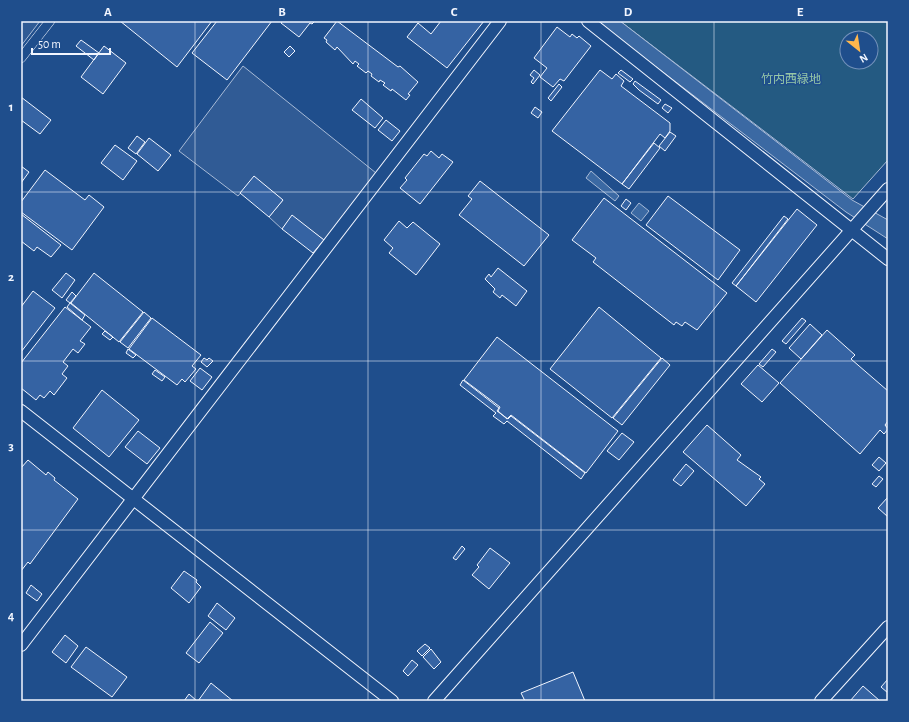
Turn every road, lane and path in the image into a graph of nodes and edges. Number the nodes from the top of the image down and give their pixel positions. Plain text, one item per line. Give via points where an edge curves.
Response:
1 (50, 21) edge
2 (500, 21) edge
3 (588, 21) edge
4 (21, 58) edge
5 (888, 189) edge
6 (851, 232) junction
7 (888, 259) edge
8 (21, 411) edge
9 (134, 498) junction
10 (888, 627) edge
11 (21, 645) edge
12 (392, 701) edge
13 (434, 701) edge
14 (821, 701) edge

1 - 4 street
2 - 9 street
3 - 6 street
5 - 6 street
6 - 7 street
6 - 13 street
8 - 9 street
9 - 11 street
9 - 12 street
10 - 14 street

